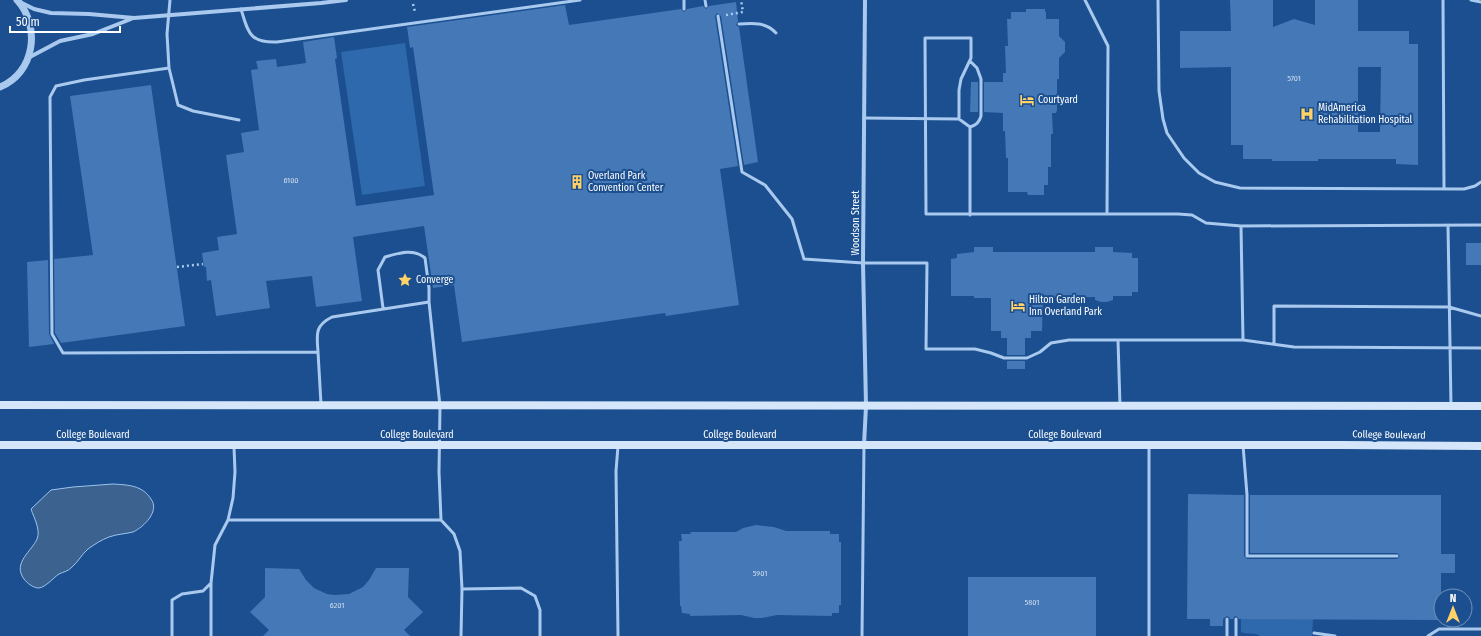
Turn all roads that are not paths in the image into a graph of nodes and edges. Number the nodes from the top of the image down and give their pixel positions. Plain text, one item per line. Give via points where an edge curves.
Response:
1 (17, 0) edge
2 (170, 0) edge
3 (346, 0) edge
4 (580, 0) edge
5 (684, 0) edge
6 (705, 0) edge
7 (865, 0) edge
8 (1085, 0) edge
9 (1158, 0) edge
10 (1443, 0) edge
11 (1471, 0) edge
12 (1481, 2) edge
13 (706, 6) dead end
14 (241, 9) junction
15 (684, 9) dead end
16 (169, 15) junction
17 (718, 16) road end
18 (134, 18) junction
19 (739, 24) dead end
20 (776, 33) dead end
21 (28, 58) junction
22 (970, 61) junction
23 (169, 68) junction
24 (2, 86) edge
25 (0, 92) edge
26 (864, 118) junction
27 (925, 118) junction
28 (959, 119) junction
29 (239, 120) dead end
30 (970, 127) junction
31 (1481, 182) edge
32 (1444, 189) junction
33 (1107, 213) junction
34 (970, 214) junction
35 (1448, 225) junction
36 (1481, 225) edge
37 (1241, 226) junction
38 (863, 264) junction
39 (429, 302) junction
40 (1449, 307) junction
41 (383, 308) junction
42 (1481, 316) edge
43 (1118, 340) junction
44 (1243, 340) junction
45 (1274, 344) junction
46 (1450, 347) junction
47 (1481, 348) edge
48 (318, 352) junction
49 (0, 405) edge
50 (321, 405) junction
51 (440, 406) junction
52 (866, 406) junction
53 (1120, 406) junction
54 (1451, 406) junction
55 (1481, 406) edge
56 (0, 445) edge
57 (234, 445) junction
58 (864, 445) junction
59 (1149, 445) junction
60 (1243, 445) junction
61 (440, 446) junction
62 (618, 446) junction
63 (1481, 446) edge
64 (228, 520) junction
65 (441, 520) junction
66 (1398, 556) dead end
67 (211, 583) junction
68 (462, 589) junction
69 (1227, 619) dead end
70 (1236, 619) dead end
71 (1481, 629) edge
72 (1314, 633) dead end
73 (172, 636) edge
74 (211, 636) edge
75 (461, 636) edge
76 (540, 636) edge
77 (618, 636) edge
78 (862, 636) edge
79 (1149, 636) edge
80 (1227, 636) edge
81 (1236, 636) edge
82 (1335, 636) edge
83 (1428, 636) edge

1 - 18 street via 34,9 51,13
1 - 21 street via 24,9 32,33
2 - 16 lane
3 - 14 street
4 - 14 lane via 277,42 256,39 248,32
5 - 15 lane
6 - 13 lane
7 - 26 street, Woodson Street
8 - 33 lane via 1108,46
9 - 32 lane via 1159,91 1163,119 1173,143 1199,173 1215,182 1240,188
10 - 32 lane
11 - 12 lane
14 - 16 street
16 - 18 street
16 - 23 lane
17 - 38 lane via 742,172 765,185 792,219 804,259
18 - 21 street via 93,34 60,41
19 - 20 lane via 760,23
21 - 24 street via 22,69
22 - 27 lane via 971,38 925,38
22 - 28 lane via 960,80
22 - 30 lane via 977,68 981,79 981,116 975,126
23 - 29 lane via 178,105 193,111
23 - 48 lane via 56,86 50,97 52,334 63,353
24 - 25 street
26 - 27 lane
26 - 38 street, Woodson Street
27 - 28 lane
27 - 34 lane via 926,214
28 - 30 lane
30 - 34 lane
31 - 32 lane via 1464,189
33 - 34 lane
33 - 37 lane via 1192,215 1206,223
35 - 36 lane
35 - 37 lane
35 - 40 lane
37 - 44 lane
38 - 43 lane via 927,264 926,349 975,349 1004,358 1027,358 1051,343 1069,340
38 - 52 street, Woodson Street
39 - 41 lane
39 - 41 lane via 425,258 419,253 401,252 385,257 378,270
39 - 51 lane
40 - 42 lane
40 - 45 lane via 1274,306
40 - 46 lane
41 - 48 lane via 343,314 324,320 318,327
43 - 44 lane
43 - 53 lane
44 - 45 lane
45 - 46 lane via 1294,347
46 - 47 lane
46 - 54 lane
48 - 50 lane
49 - 50 main road
50 - 51 main road
51 - 52 main road
51 - 61 lane
52 - 53 main road
52 - 58 street, Woodson Street
53 - 54 main road
54 - 55 main road
56 - 57 main road, College Boulevard
57 - 61 main road, College Boulevard
57 - 64 lane via 233,498
58 - 59 main road, College Boulevard
58 - 62 main road, College Boulevard
58 - 78 lane
59 - 60 main road, College Boulevard
59 - 79 lane
60 - 63 main road, College Boulevard
60 - 66 lane via 1247,490 1247,556
61 - 62 main road, College Boulevard
61 - 65 lane
62 - 77 lane
64 - 65 lane
64 - 67 lane via 215,545
65 - 68 lane via 454,534 460,552
67 - 73 lane via 202,591 182,594 172,600
67 - 74 lane
68 - 75 lane
68 - 76 lane via 521,588 535,596 540,610
69 - 80 lane
70 - 81 lane
71 - 83 lane via 1439,628
72 - 82 lane

